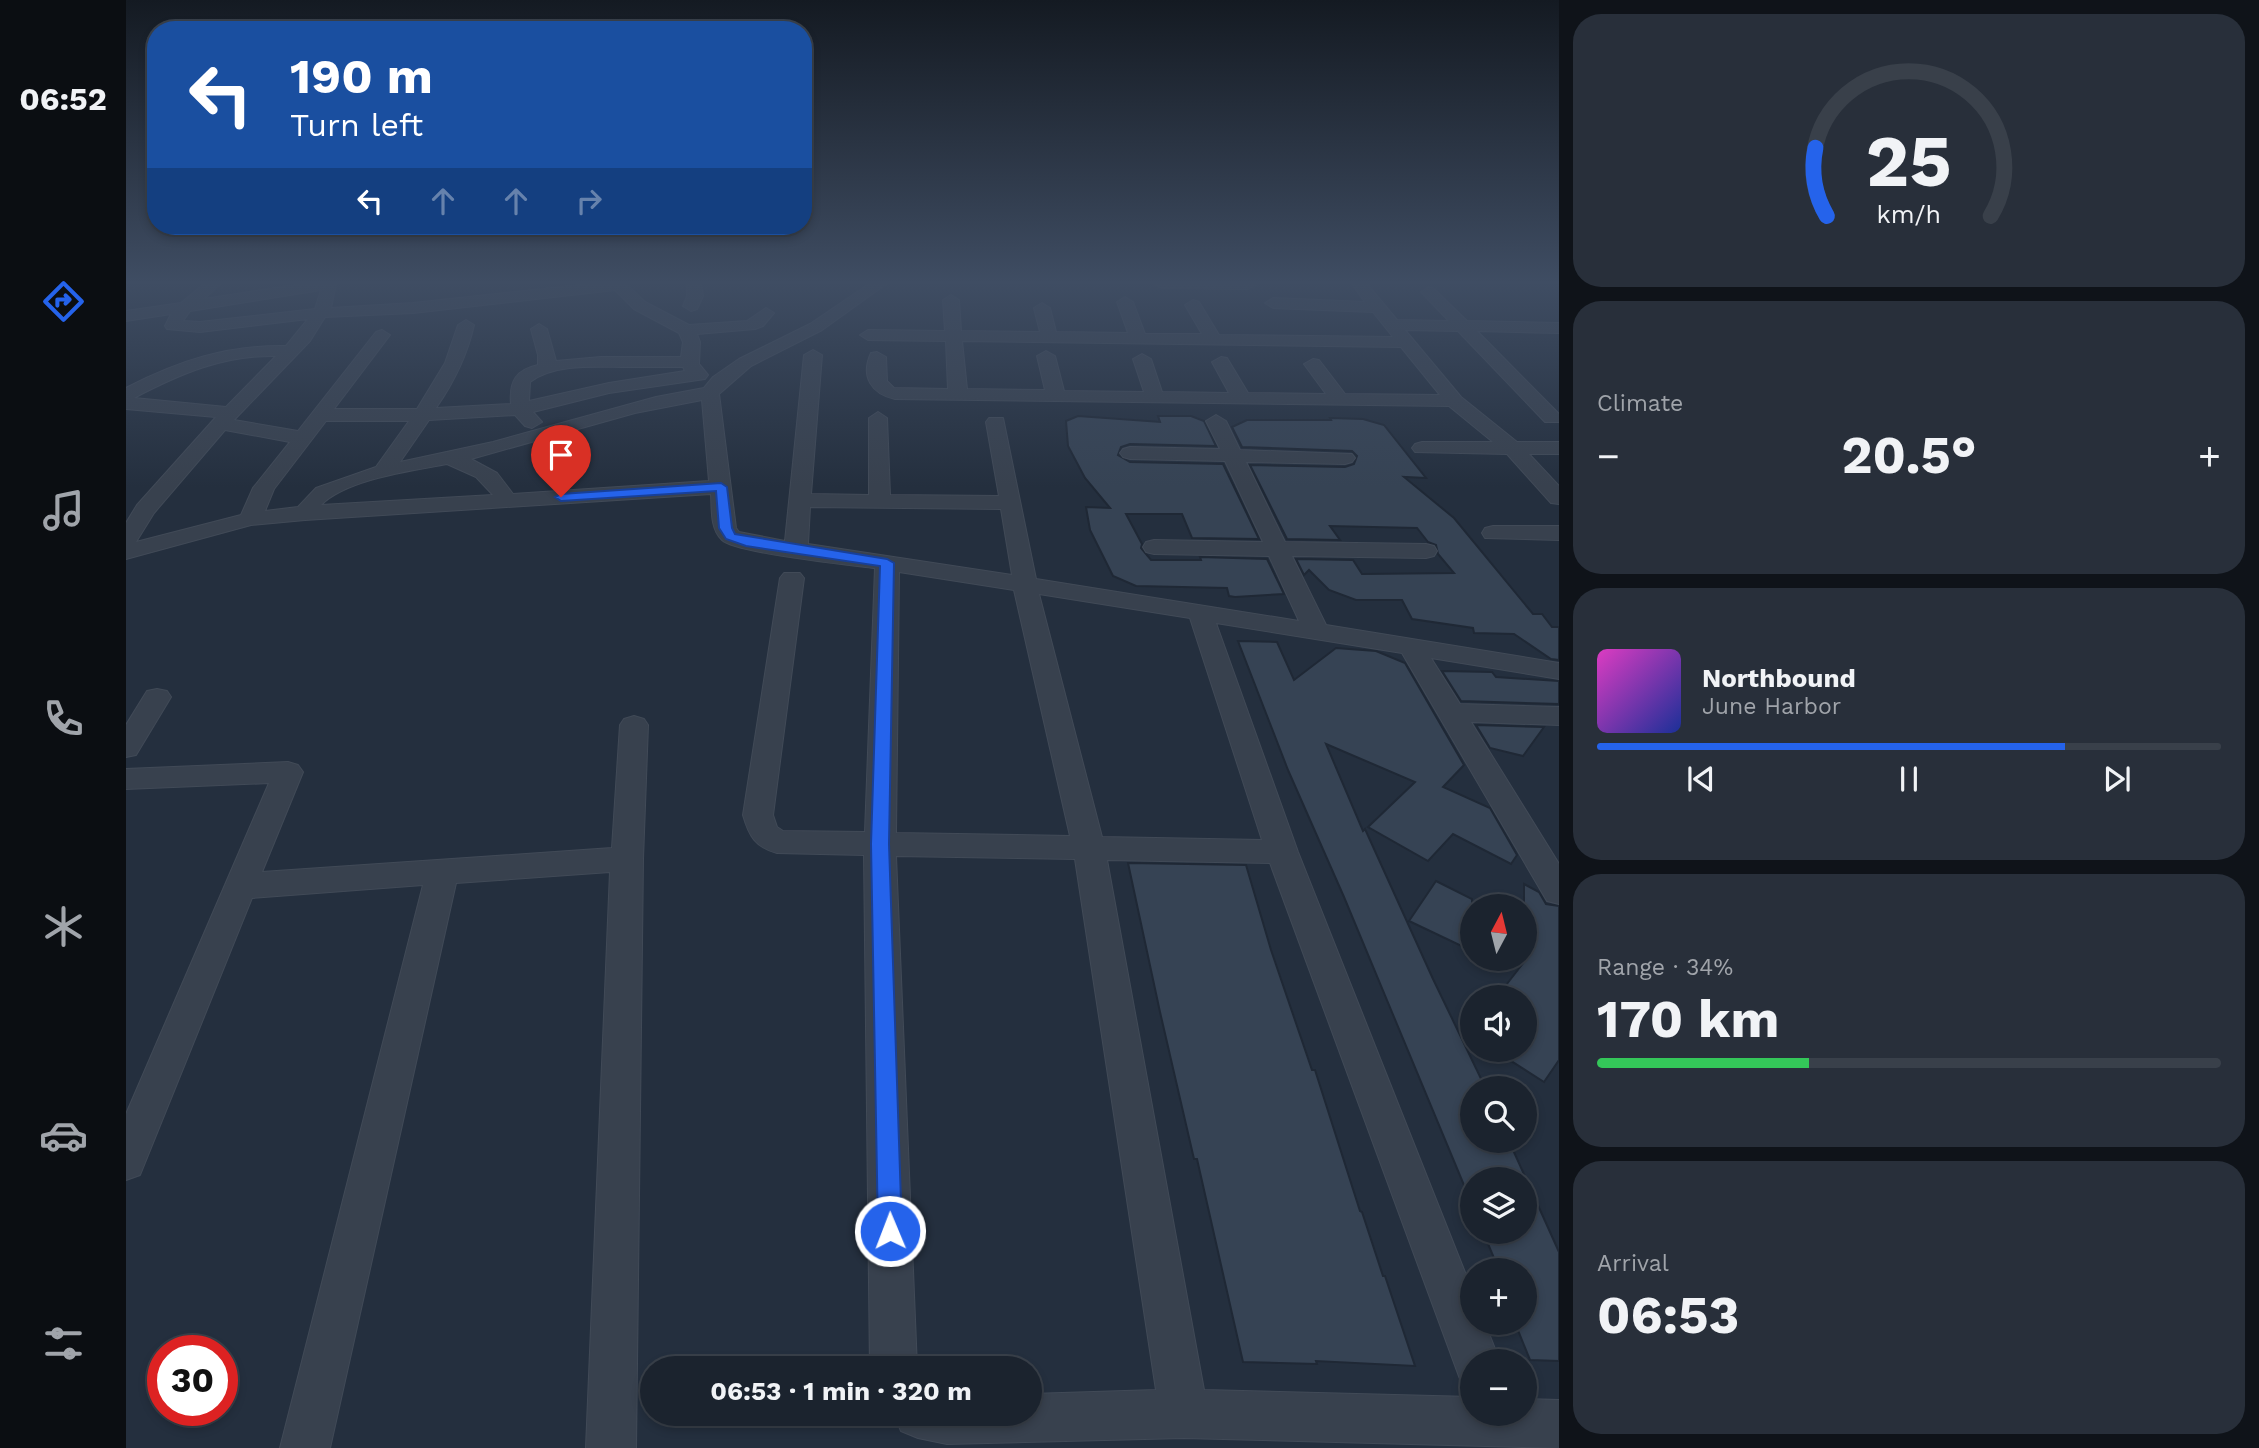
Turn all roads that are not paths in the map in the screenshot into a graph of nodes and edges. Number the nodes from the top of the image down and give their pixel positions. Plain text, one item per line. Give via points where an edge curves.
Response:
1 (291, 351) edge
2 (236, 352) edge
3 (369, 352) edge
4 (459, 352) edge
5 (546, 352) edge
6 (692, 352) edge
7 (768, 352) edge
8 (954, 352) edge
9 (1413, 352) edge
10 (1488, 352) edge
11 (813, 355) dead end
12 (1046, 356) dead end
13 (877, 357) dead end
14 (1142, 359) dead end
15 (1220, 362) dead end
16 (1313, 364) dead end
17 (547, 367) junction
18 (692, 368) junction
19 (714, 388) junction
20 (126, 395) edge
21 (958, 396) junction
22 (1056, 397) junction
23 (1155, 398) junction
24 (1242, 399) junction
25 (1340, 400) junction
26 (1454, 401) junction
27 (126, 403) edge
28 (520, 410) junction
29 (320, 415) junction
30 (421, 415) junction
31 (225, 418) junction
32 (878, 418) dead end
33 (1552, 418) dead end
34 (1216, 421) dead end
35 (996, 422) dead end
36 (544, 433) junction
37 (301, 438) junction
38 (1422, 448) dead end
39 (1512, 448) junction
40 (1559, 448) edge
41 (1130, 453) dead end
42 (1233, 455) junction
43 (449, 458) junction
44 (1345, 458) dead end
45 (383, 472) junction
46 (721, 487) junction
47 (1559, 498) edge
48 (800, 500) junction
49 (880, 500) junction
50 (507, 501) junction
51 (1010, 503) junction
52 (305, 513) junction
53 (250, 519) junction
54 (1493, 533) dead end
55 (1559, 533) edge
56 (126, 540) edge
57 (1154, 547) dead end
58 (1279, 550) junction
59 (1426, 551) dead end
60 (126, 552) edge
61 (794, 563) junction
62 (887, 563) junction
63 (1026, 584) junction
64 (1201, 614) junction
65 (1317, 632) junction
66 (1412, 648) junction
67 (1559, 671) edge
68 (157, 697) dead end
69 (1451, 713) junction
70 (1559, 716) edge
71 (634, 725) dead end
72 (126, 748) edge
73 (126, 779) edge
74 (880, 844) junction
75 (1090, 848) junction
76 (1282, 852) junction
77 (627, 859) junction
78 (443, 870) junction
79 (1557, 885) edge
80 (241, 886) junction
81 (126, 1161) edge
82 (1472, 1349) edge
83 (893, 1356) edge
84 (1184, 1414) junction
85 (1042, 1418) edge
86 (1460, 1418) edge
87 (1537, 1422) edge
88 (1559, 1424) edge
89 (305, 1448) edge
90 (611, 1448) edge

1 - 31 street
2 - 20 street via 181,368
3 - 29 street
4 - 30 street
5 - 17 street
6 - 18 street
7 - 19 street via 732,371
8 - 21 street
9 - 26 street
10 - 33 street
11 - 48 street
12 - 22 street
13 - 21 street via 883,392
14 - 23 street
15 - 24 street
16 - 25 street
17 - 18 street via 580,363
17 - 28 street via 524,377 519,388
18 - 19 street
18 - 28 street
19 - 36 street
19 - 46 street
21 - 22 street
22 - 23 street
23 - 24 street
24 - 25 street
25 - 26 street
26 - 39 street
27 - 31 street
28 - 30 street
28 - 36 street
29 - 30 street
29 - 37 street
30 - 45 street
31 - 37 street
31 - 56 street via 145,510
32 - 49 street
34 - 42 street
35 - 51 street
36 - 43 street
37 - 53 street via 264,488
38 - 39 street
39 - 40 street
39 - 47 street
41 - 42 street
42 - 44 street
42 - 58 street
43 - 45 street
43 - 50 street via 485,472
45 - 52 street via 325,492
46 - 50 street
46 - 61 street via 730,537
48 - 49 street
48 - 61 street
49 - 51 street
50 - 52 street
51 - 63 street
52 - 53 street
53 - 60 street
54 - 55 street
57 - 58 street
58 - 59 street
58 - 65 street
61 - 62 street
61 - 74 street via 758,815 764,833 777,842
62 - 63 street
62 - 74 street
63 - 64 street
63 - 75 street
64 - 65 street
64 - 76 street
65 - 66 street
66 - 67 street
66 - 69 street
68 - 72 street
69 - 70 street
69 - 79 street
71 - 77 street
73 - 80 street via 288,772
74 - 75 street
74 - 83 street
75 - 76 street
75 - 84 street
76 - 82 street
77 - 78 street
77 - 90 street
78 - 80 street
78 - 89 street
80 - 81 street
84 - 85 street
84 - 86 street
87 - 88 street

